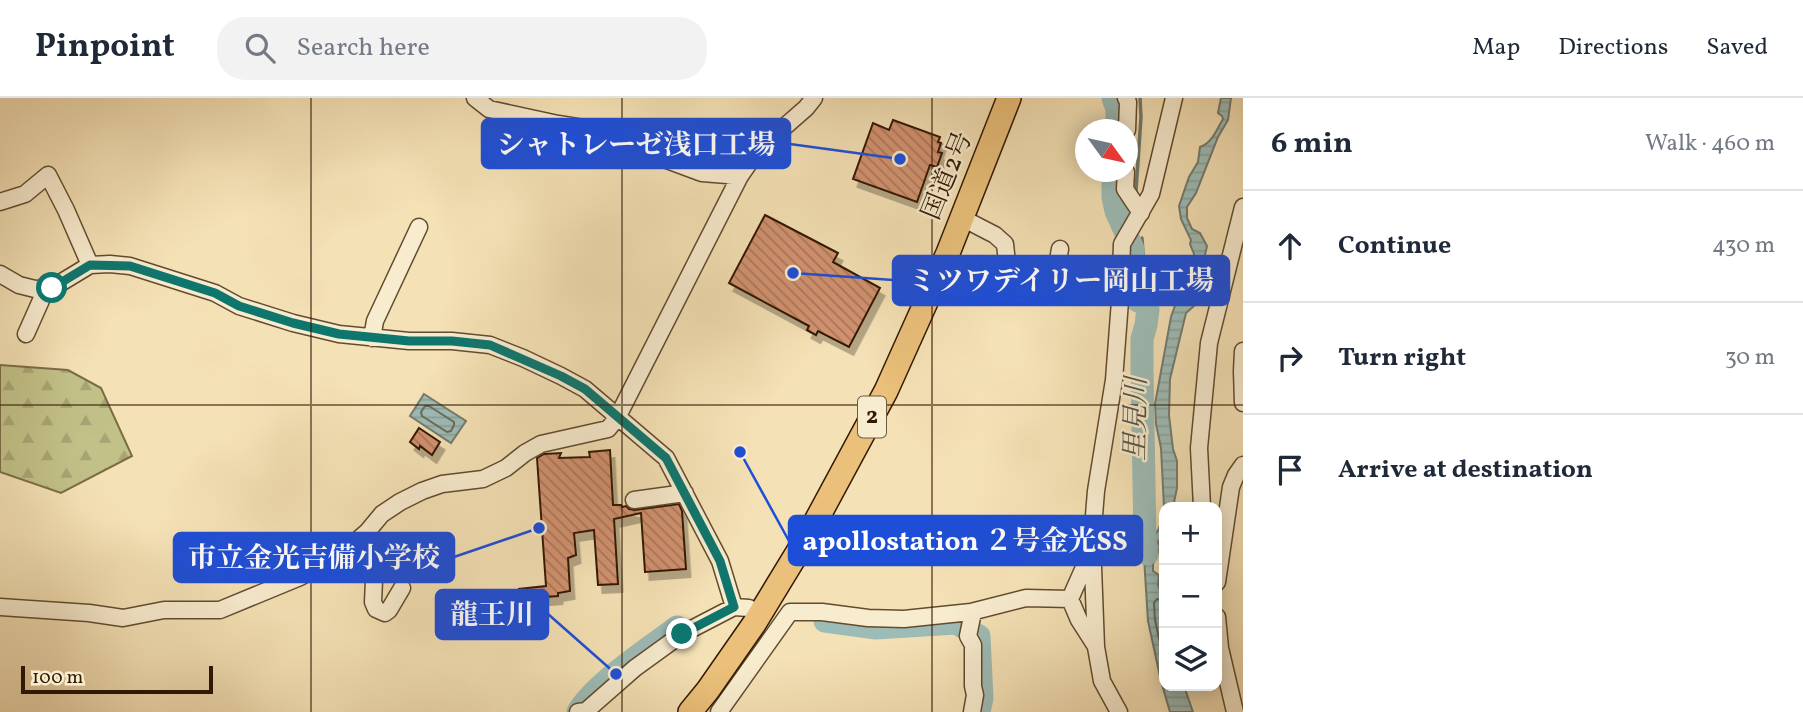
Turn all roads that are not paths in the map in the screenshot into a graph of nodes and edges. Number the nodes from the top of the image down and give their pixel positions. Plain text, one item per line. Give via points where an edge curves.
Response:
1 (475, 98) edge
2 (1009, 98) edge
3 (1126, 98) edge
4 (1174, 98) edge
5 (807, 101) edge
6 (1127, 119) edge
7 (740, 176) junction
8 (1125, 182) edge
9 (0, 202) edge
10 (1243, 207) edge
11 (962, 218) junction
12 (1137, 218) junction
13 (419, 227) dead end
14 (1059, 249) dead end
15 (90, 265) junction
16 (0, 274) edge
17 (46, 289) junction
18 (26, 334) dead end
19 (372, 338) junction
20 (1243, 351) edge
21 (1243, 403) edge
22 (617, 418) junction
23 (1243, 465) edge
24 (685, 493) junction
25 (634, 500) dead end
26 (1202, 502) edge
27 (367, 532) junction
28 (1091, 551) junction
29 (1219, 565) edge
30 (402, 588) dead end
31 (1070, 599) junction
32 (0, 607) edge
33 (971, 623) junction
34 (1218, 628) edge
35 (1096, 647) junction
36 (582, 711) edge
37 (690, 712) edge
38 (719, 712) edge
39 (972, 712) edge
40 (1119, 712) edge
41 (1235, 712) edge

1 - 7 street via 489,109 615,133 702,173
2 - 11 highway, 国道2号 / 2
3 - 6 street
4 - 12 street via 1151,194
5 - 7 street via 758,150
7 - 22 street
8 - 12 street
9 - 15 street via 25,194 48,175
10 - 26 street via 1209,343 1199,448
11 - 14 street via 1005,244 1008,272 1055,277
11 - 37 highway, 国道2号 / 2 via 886,391 810,532 754,624
12 - 28 street via 1122,244 1114,380
13 - 19 street via 375,321
15 - 17 street
15 - 19 street via 130,266 293,323
16 - 17 street via 19,285
17 - 18 street
19 - 22 street via 490,345 585,389
20 - 21 street
22 - 24 street via 666,458
22 - 27 street via 608,429 541,444 494,475 422,491 382,514
23 - 29 street via 1231,487
24 - 25 street
24 - 36 street via 741,608 682,634
27 - 30 street via 376,609 389,610
27 - 32 street via 345,551 300,577 220,610 164,610 123,618
28 - 31 street
28 - 35 street
31 - 33 street via 1026,598
31 - 35 street
33 - 38 street via 790,612
33 - 39 street
34 - 41 street
35 - 40 street via 1102,681

